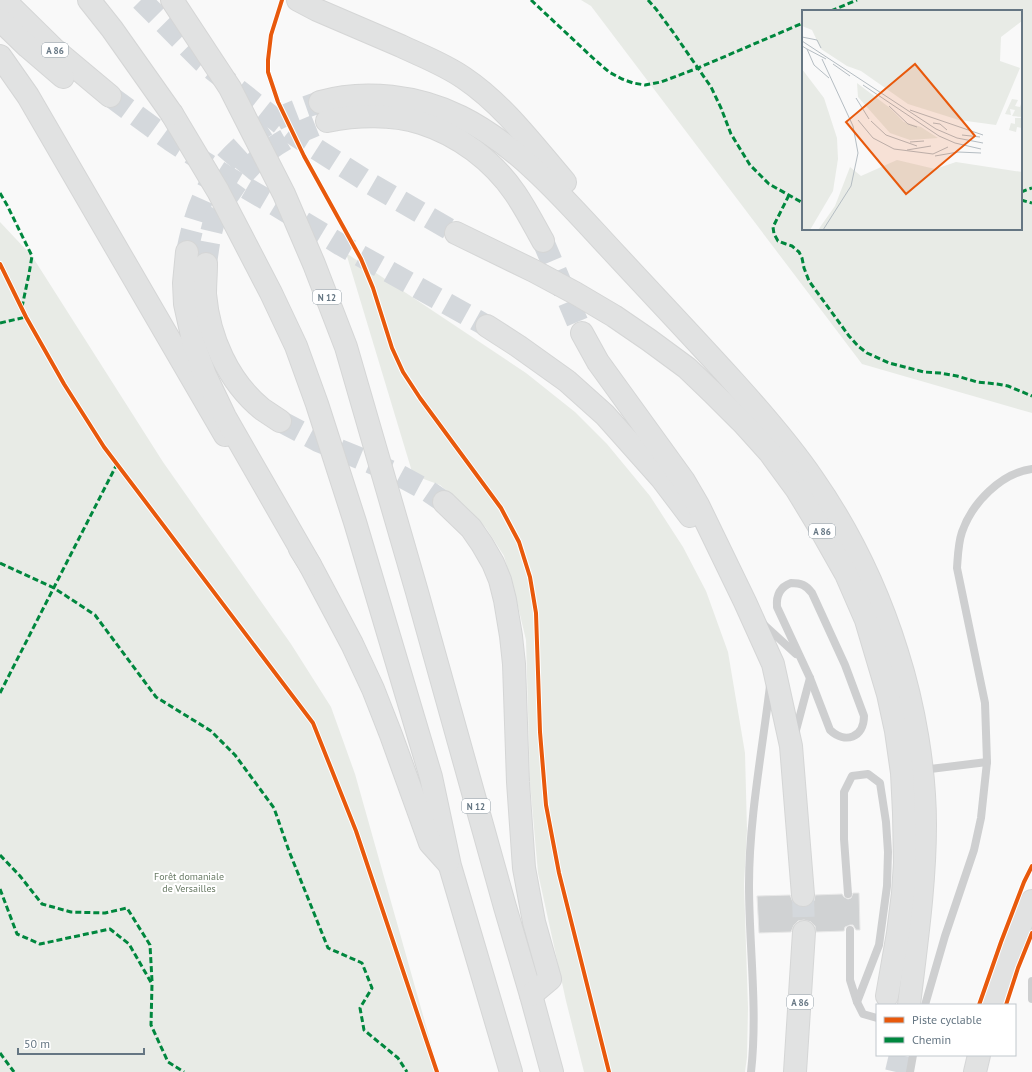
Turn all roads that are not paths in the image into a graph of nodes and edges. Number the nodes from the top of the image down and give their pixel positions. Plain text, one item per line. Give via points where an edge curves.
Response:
1 (4, 0) edge
2 (89, 0) edge
3 (298, 0) edge
4 (174, 1) edge
5 (0, 20) edge
6 (0, 56) edge
7 (456, 233) tunnel mouth
8 (543, 242) tunnel mouth
9 (187, 252) tunnel mouth
10 (206, 264) tunnel mouth
11 (486, 326) tunnel mouth
12 (582, 333) tunnel mouth
13 (698, 342) junction
14 (280, 421) tunnel mouth
15 (1032, 469) edge
16 (444, 502) tunnel mouth
17 (310, 565) junction
18 (747, 607) junction
19 (800, 657) junction
20 (773, 664) junction
21 (810, 678) junction
22 (791, 746) junction
23 (987, 762) junction
24 (922, 770) junction
25 (450, 866) junction
26 (848, 894) dead end
27 (803, 895) tunnel mouth
28 (1032, 901) edge
29 (850, 930) dead end
30 (804, 932) tunnel mouth
31 (1032, 981) edge
32 (531, 995) junction
33 (887, 996) dead end
34 (1032, 999) edge
35 (857, 1002) junction
36 (909, 1004) edge
37 (925, 1004) edge
38 (992, 1004) edge
39 (876, 1018) edge
40 (913, 1056) edge
41 (979, 1056) edge
42 (511, 1072) edge
43 (552, 1072) edge
44 (751, 1072) edge
45 (795, 1072) edge
46 (910, 1072) edge
47 (975, 1072) edge

1 - 5 main road, A 86 via 108,103 66,80
2 - 25 main road via 172,114 222,198 272,293 296,346 355,522 429,770
3 - 13 main road via 442,64 481,91 531,142 628,255
4 - 32 main road, N 12 via 230,88 284,194 346,347
6 - 17 main road via 28,96 221,430
7 - 33 main road, A 86 via 575,293 625,324 687,368 770,453 797,490 846,574 866,620 888,694 902,773 903,893
8 - 13 main road via 515,193 500,174 482,157 450,135 401,118 342,118 324,111 334,98 371,96 419,101 454,114 483,129 547,182
9 - 17 main road via 185,304 194,345 205,375 225,417
10 - 14 main road via 207,312 221,356 230,373 247,393
11 - 18 main road via 567,381 606,415 692,518
12 - 18 main road via 598,362 684,481
13 - 24 main road via 792,450 836,514 856,550 886,619 898,655
15 - 23 lane via 1012,475 981,498 962,531 958,550 957,568 985,703
16 - 32 main road via 471,528 493,563 509,616 514,664 524,868 534,922 550,979
17 - 25 main road via 373,689 430,842
18 - 19 lane
18 - 20 main road
19 - 21 lane
19 - 21 lane via 776,601 781,589 791,583 803,584 812,593 845,665 864,716 862,728 858,733 846,738 830,730
20 - 22 main road
20 - 44 lane via 753,815 750,863 753,1011
21 - 22 lane
22 - 27 main road
23 - 24 lane
23 - 37 lane via 981,818 974,850
24 - 36 main road via 924,862
25 - 42 main road
26 - 35 lane via 844,792 852,776 868,774 880,783 886,822 887,886 880,946
28 - 38 main road via 1008,956
29 - 35 lane via 850,980
30 - 45 main road, A 86
31 - 34 lane
32 - 43 main road, N 12
35 - 39 lane via 863,1014
40 - 46 lane
41 - 47 main road

